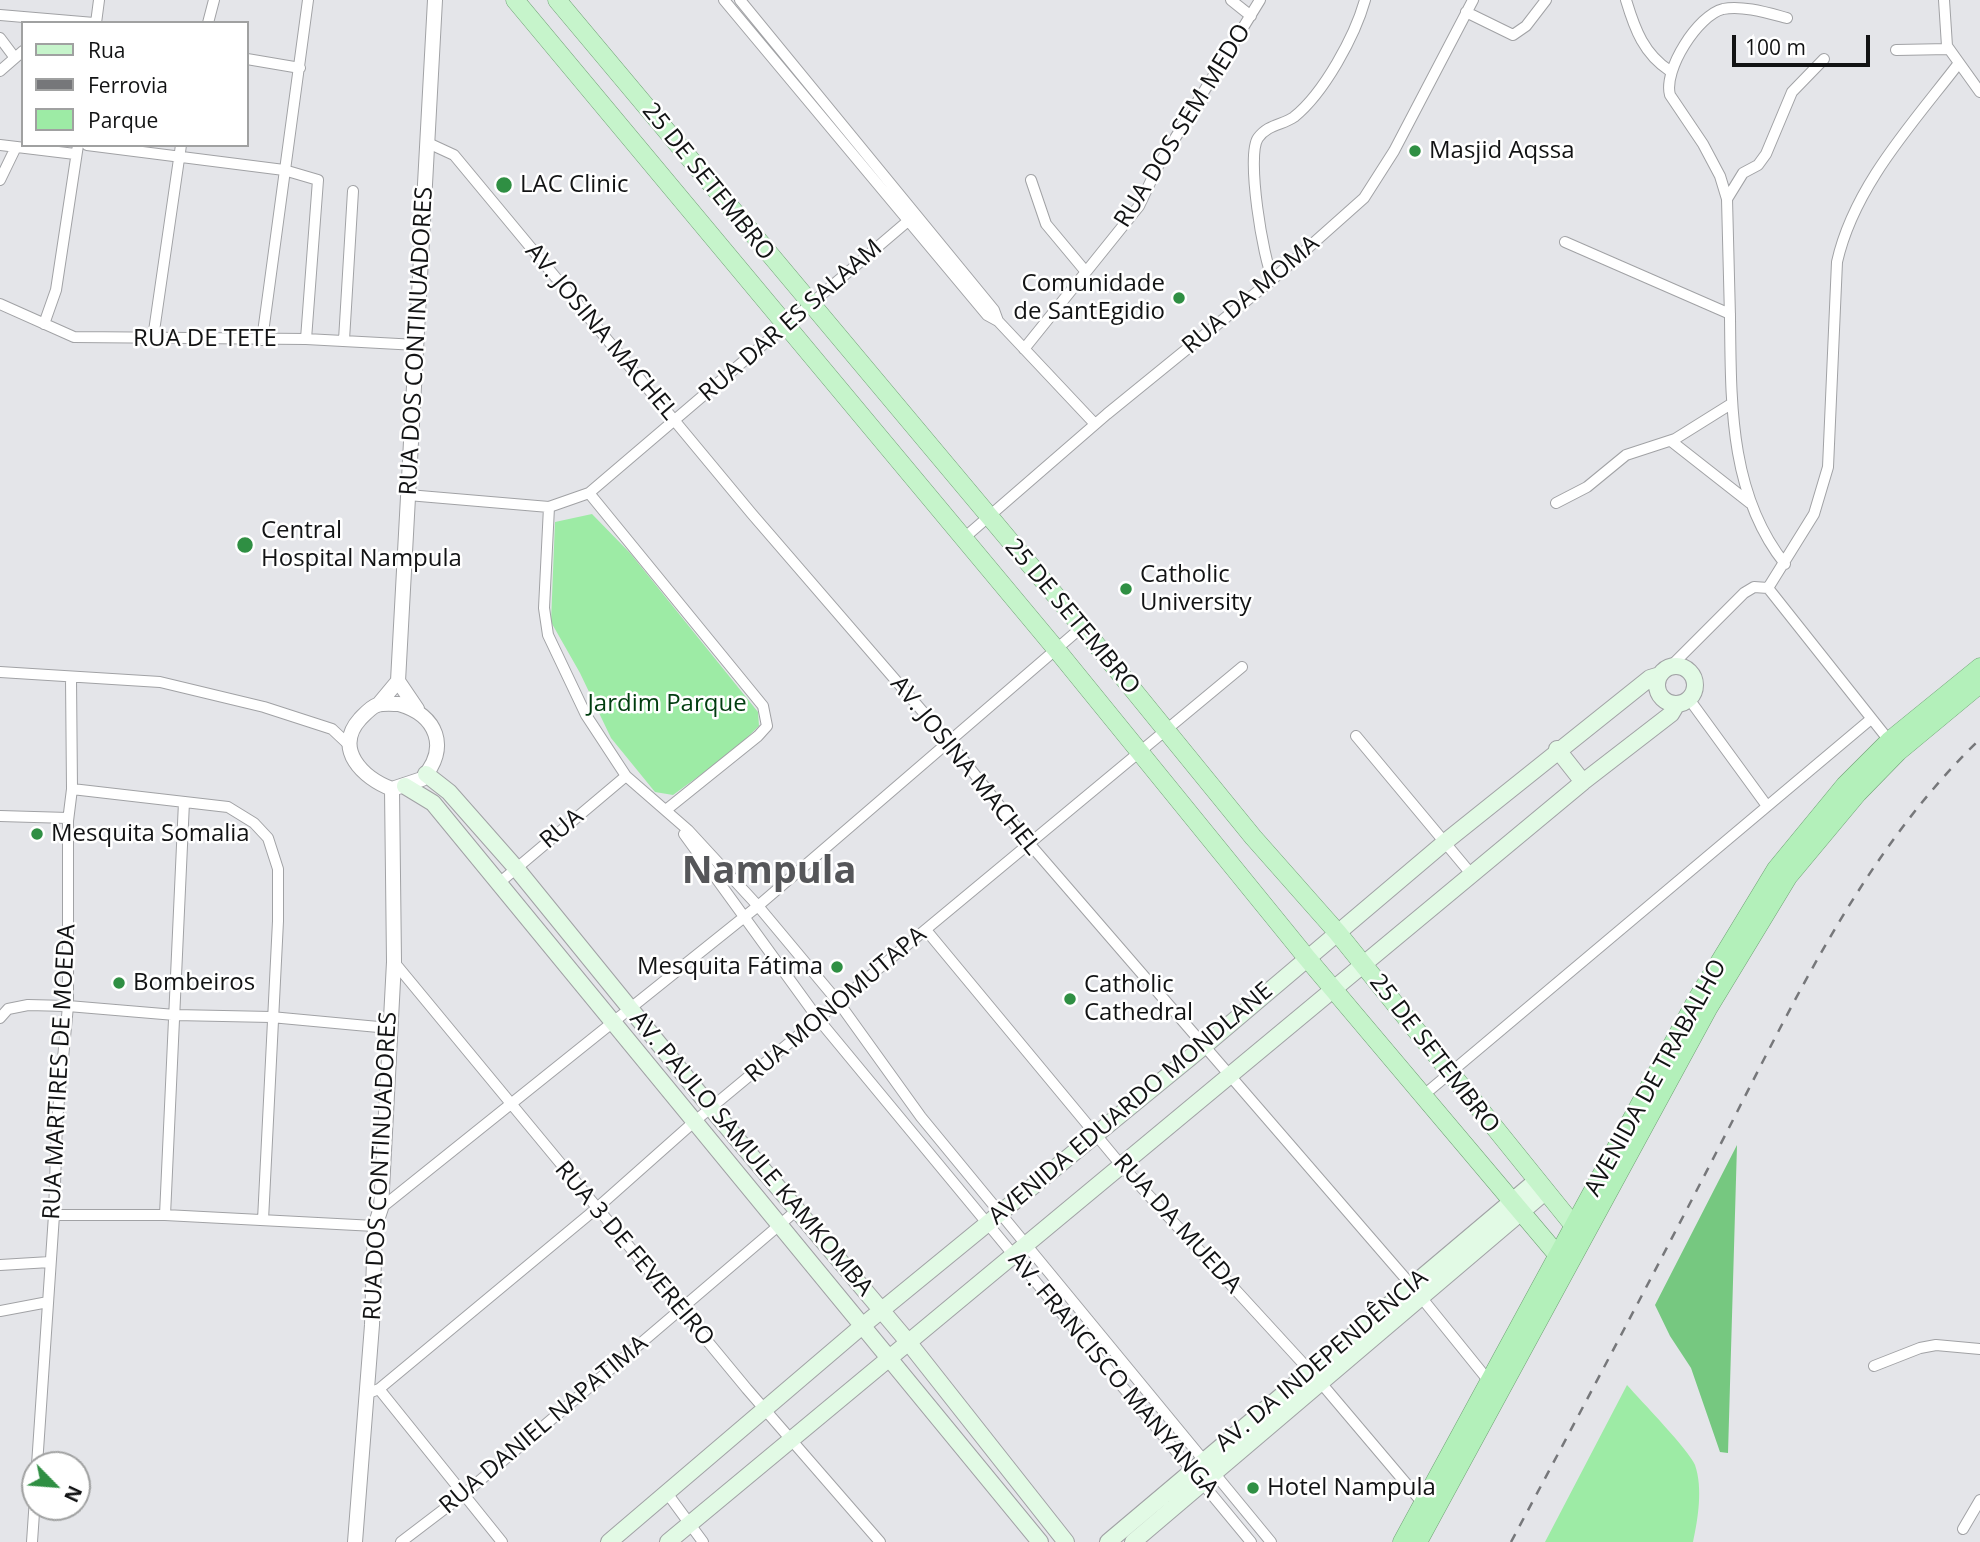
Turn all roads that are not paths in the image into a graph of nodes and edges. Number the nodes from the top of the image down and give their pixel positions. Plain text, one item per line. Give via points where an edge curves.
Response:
1 (99, 0) edge
2 (214, 0) edge
3 (308, 0) edge
4 (435, 0) edge
5 (557, 0) edge
6 (724, 0) edge
7 (740, 0) edge
8 (1231, 0) edge
9 (1260, 0) edge
10 (1365, 0) edge
11 (1473, 0) edge
12 (1545, 0) edge
13 (1626, 0) edge
14 (1944, 0) edge
15 (519, 1) edge
16 (1466, 12) junction
17 (0, 15) edge
18 (1251, 16) junction
19 (1787, 18) dead end
20 (56, 21) edge
21 (95, 21) edge
22 (209, 21) edge
23 (0, 38) edge
24 (1948, 49) junction
25 (1896, 50) dead end
26 (19, 54) edge
27 (248, 59) edge
28 (1824, 59) dead end
29 (1959, 63) junction
30 (300, 68) junction
31 (0, 71) edge
32 (1670, 71) junction
33 (631, 87) junction
34 (1980, 92) edge
35 (608, 109) junction
36 (428, 143) junction
37 (0, 145) edge
38 (16, 147) junction
39 (124, 147) edge
40 (76, 149) edge
41 (180, 150) edge
42 (284, 170) junction
43 (0, 180) edge
44 (1031, 180) dead end
45 (353, 191) dead end
46 (720, 197) junction
47 (1727, 199) junction
48 (698, 217) junction
49 (912, 218) junction
50 (1564, 242) dead end
51 (1086, 272) junction
52 (1273, 279) junction
53 (0, 304) edge
54 (809, 304) junction
55 (1730, 314) junction
56 (785, 323) junction
57 (44, 324) junction
58 (153, 338) junction
59 (306, 339) junction
60 (262, 340) junction
61 (344, 340) junction
62 (417, 345) junction
63 (1024, 349) junction
64 (1731, 404) junction
65 (900, 412) junction
66 (675, 422) junction
67 (1095, 424) junction
68 (875, 431) junction
69 (1671, 442) junction
70 (589, 492) junction
71 (408, 495) junction
72 (1556, 503) dead end
73 (1750, 503) junction
74 (549, 507) junction
75 (988, 516) junction
76 (964, 538) junction
77 (1785, 564) junction
78 (1768, 588) junction
79 (1082, 627) junction
80 (1056, 649) junction
81 (1242, 667) dead end
82 (1980, 667) edge
83 (1666, 670) junction
84 (0, 672) edge
85 (71, 678) junction
86 (398, 681) junction
87 (1980, 684) edge
88 (1683, 702) junction
89 (378, 705) junction
90 (417, 709) junction
91 (1871, 719) junction
92 (358, 722) junction
93 (332, 729) junction
94 (1167, 732) junction
95 (1356, 736) dead end
96 (948, 742) junction
97 (349, 745) junction
98 (1893, 747) junction
99 (1557, 750) junction
100 (1140, 753) junction
101 (426, 774) junction
102 (626, 776) junction
103 (1583, 782) junction
104 (398, 788) junction
105 (72, 789) junction
106 (184, 802) junction
107 (1767, 806) junction
108 (666, 810) junction
109 (68, 818) junction
110 (1, 819) edge
111 (1253, 837) junction
112 (1445, 842) junction
113 (1031, 845) junction
114 (1227, 858) junction
115 (516, 867) junction
116 (1472, 875) junction
117 (499, 883) junction
118 (758, 906) junction
119 (745, 915) junction
120 (926, 930) junction
121 (1337, 932) junction
122 (1307, 958) junction
123 (394, 962) junction
124 (1363, 965) junction
125 (1335, 989) junction
126 (839, 1003) junction
127 (68, 1006) junction
128 (628, 1007) junction
129 (1, 1015) edge
130 (175, 1016) junction
131 (271, 1017) junction
132 (613, 1019) junction
133 (819, 1020) junction
134 (389, 1028) junction
135 (1203, 1047) junction
136 (1449, 1075) junction
137 (1229, 1077) junction
138 (1425, 1094) junction
139 (510, 1106) junction
140 (711, 1108) junction
141 (921, 1117) junction
142 (695, 1121) junction
143 (907, 1129) junction
144 (1097, 1134) junction
145 (956, 1161) junction
146 (1121, 1165) junction
147 (944, 1172) junction
148 (1540, 1186) junction
149 (1517, 1207) junction
150 (381, 1208) junction
151 (597, 1208) junction
152 (797, 1210) junction
153 (54, 1215) junction
154 (164, 1215) junction
155 (994, 1219) junction
156 (263, 1220) junction
157 (780, 1224) junction
158 (375, 1226) junction
159 (1578, 1232) junction
160 (1020, 1250) junction
161 (50, 1262) junction
162 (1563, 1262) junction
163 (0, 1265) edge
164 (1417, 1293) junction
165 (48, 1302) junction
166 (681, 1310) junction
167 (0, 1311) edge
168 (883, 1311) junction
169 (861, 1327) junction
170 (909, 1343) junction
171 (1980, 1349) edge
172 (890, 1358) junction
173 (1874, 1366) dead end
174 (1316, 1378) junction
175 (1494, 1388) junction
176 (373, 1391) junction
177 (765, 1408) junction
178 (793, 1440) junction
179 (38, 1451) edge
180 (1202, 1471) junction
181 (667, 1493) junction
182 (464, 1494) junction
183 (1980, 1500) edge
184 (1428, 1508) junction
185 (33, 1521) edge
186 (689, 1525) junction
187 (1963, 1529) dead end
188 (32, 1542) edge
189 (355, 1542) edge
190 (401, 1542) edge
191 (502, 1542) edge
192 (609, 1542) edge
193 (668, 1542) edge
194 (703, 1542) edge
195 (880, 1542) edge
196 (1040, 1542) edge
197 (1066, 1542) edge
198 (1108, 1542) edge
199 (1133, 1542) edge
200 (1251, 1542) edge
201 (1271, 1542) edge
202 (1402, 1542) edge
203 (1418, 1542) edge

1 - 21 street
2 - 22 street
3 - 30 street
4 - 36 street, RUA DOS CONTINUADORES
5 - 33 main road, 25 DE SETEMBRO
6 - 49 street
7 - 49 street
8 - 18 street
9 - 18 street, RUA DOS SEM MEDO
10 - 52 street via 1349,47 1321,85 1293,118 1278,122 1257,139 1259,219
11 - 16 street, RUA DA MOMA
12 - 16 street via 1526,26 1513,35
13 - 32 street via 1652,59
14 - 24 street
15 - 35 main road, 25 DE SETEMBRO
16 - 52 street, RUA DA MOMA via 1394,151 1364,198
17 - 20 street
18 - 51 street, RUA DOS SEM MEDO via 1158,166 1139,206
19 - 32 street via 1722,9 1707,16
23 - 26 street
24 - 25 street
24 - 29 street
26 - 31 street
27 - 30 street
28 - 47 street via 1792,92 1766,153 1758,165 1743,173
29 - 34 street
29 - 77 street via 1890,152 1843,236 1837,262 1828,467 1814,514
30 - 42 street
32 - 47 street via 1670,95 1703,144
33 - 35 main road
33 - 46 main road, 25 DE SETEMBRO
35 - 48 main road, 25 DE SETEMBRO
36 - 62 street, RUA DOS CONTINUADORES
36 - 66 street, AV. JOSINA MACHEL via 454,155
37 - 38 street
38 - 40 street
38 - 43 street
39 - 41 street
40 - 57 street via 55,290
41 - 42 street
41 - 58 street
42 - 59 street via 318,180
42 - 60 street
44 - 51 street via 1046,224
45 - 61 street
46 - 48 main road
46 - 54 main road, 25 DE SETEMBRO
47 - 55 street
48 - 56 main road, 25 DE SETEMBRO
49 - 54 street, RUA DAR ES SALAAM
49 - 63 street
50 - 55 street
51 - 63 street, RUA DOS SEM MEDO
52 - 67 street, RUA DA MOMA
53 - 57 street, RUA DE TETE
54 - 56 street, RUA DAR ES SALAAM
54 - 65 main road, 25 DE SETEMBRO
55 - 64 street
56 - 66 street, RUA DAR ES SALAAM
56 - 68 main road, 25 DE SETEMBRO
57 - 58 street, RUA DE TETE via 74,337
58 - 60 street, RUA DE TETE
59 - 60 street, RUA DE TETE
59 - 61 street, RUA DE TETE
61 - 62 street, RUA DE TETE
62 - 71 street, RUA DOS CONTINUADORES
63 - 67 street
64 - 69 street
64 - 73 street
65 - 68 main road
65 - 75 main road, 25 DE SETEMBRO
66 - 70 street, RUA DAR ES SALAAM
66 - 96 street, AV. JOSINA MACHEL
67 - 75 street, RUA DA MOMA
68 - 76 main road, 25 DE SETEMBRO
69 - 72 street via 1626,455 1587,487
69 - 73 street
70 - 74 street, RUA DAR ES SALAAM
70 - 108 street via 763,706 767,726 758,736
71 - 74 street, RUA DAR ES SALAAM
71 - 86 street, RUA DOS CONTINUADORES
73 - 77 street
74 - 102 street, AV. FRANCISCO MANYANGA via 544,596 548,635 586,715
75 - 76 street, RUA DA MOMA
75 - 79 main road, 25 DE SETEMBRO
76 - 80 main road, 25 DE SETEMBRO
77 - 78 street
78 - 83 street via 1754,587 1744,593
78 - 91 street
79 - 80 street
79 - 94 main road, 25 DE SETEMBRO
80 - 96 street
80 - 100 main road, 25 DE SETEMBRO
81 - 94 street, RUA MONOMUTAPA
82 - 98 highway, AVENIDA DE TRABALHO
83 - 88 main road via 1656,683 1659,695 1668,702
83 - 88 main road via 1683,667 1692,675 1695,687
83 - 99 main road, AVENIDA EDUARDO MONDLANE
84 - 85 street
85 - 93 street via 160,682
85 - 105 street, RUA MARTIRES DE MOEDA
86 - 89 street
86 - 90 street
87 - 98 highway, AVENIDA DE TRABALHO
88 - 103 main road, AVENIDA EDUARDO MONDLANE
88 - 107 street
89 - 90 street
89 - 92 street
90 - 101 street via 439,741
91 - 98 street
91 - 107 street
92 - 93 street
92 - 97 street
93 - 97 street
94 - 100 street, RUA MONOMUTAPA
94 - 111 main road, 25 DE SETEMBRO
95 - 112 street
96 - 113 street, AV. JOSINA MACHEL
96 - 118 street
97 - 104 street via 361,771 372,781
98 - 159 highway, AVENIDA DE TRABALHO via 1858,793 1782,873 1703,1003
99 - 103 main road
99 - 112 main road, AVENIDA EDUARDO MONDLANE
100 - 113 street, RUA MONOMUTAPA
100 - 114 main road, 25 DE SETEMBRO
101 - 104 street
101 - 115 main road, AV. PAULO SAMULE KAMKOMBA via 449,792
102 - 108 street, AV. FRANCISCO MANYANGA
102 - 115 street, RUA
103 - 116 main road, AVENIDA EDUARDO MONDLANE
104 - 117 main road, AV. PAULO SAMULE KAMKOMBA via 433,803
104 - 123 street, RUA DOS CONTINUADORES
105 - 106 street
105 - 109 street, RUA MARTIRES DE MOEDA
106 - 130 street
106 - 131 street via 228,807 268,838 278,869
107 - 136 street
108 - 118 street, AV. FRANCISCO MANYANGA
108 - 119 street, AV. FRANCISCO MANYANGA
109 - 110 street
109 - 127 street, RUA MARTIRES DE MOEDA
111 - 114 main road
111 - 121 main road, 25 DE SETEMBRO
112 - 116 street
112 - 121 main road, AVENIDA EDUARDO MONDLANE
113 - 120 street, RUA MONOMUTAPA
113 - 135 street, AV. JOSINA MACHEL
114 - 122 main road, 25 DE SETEMBRO
115 - 117 street, RUA
115 - 128 main road, AV. PAULO SAMULE KAMKOMBA
116 - 124 main road, AVENIDA EDUARDO MONDLANE
117 - 132 main road, AV. PAULO SAMULE KAMKOMBA
118 - 119 street
118 - 126 street, AV. FRANCISCO MANYANGA
119 - 128 street
119 - 133 street, AV. FRANCISCO MANYANGA
120 - 126 street, RUA MONOMUTAPA
120 - 144 street, RUA DA MUEDA
121 - 122 main road, AVENIDA EDUARDO MONDLANE
121 - 124 main road, 25 DE SETEMBRO
122 - 125 main road, 25 DE SETEMBRO
122 - 135 main road, AVENIDA EDUARDO MONDLANE
123 - 134 street, RUA DOS CONTINUADORES
123 - 139 street, RUA 3 DE FEVEREIRO
124 - 125 main road, AVENIDA EDUARDO MONDLANE
124 - 136 main road, 25 DE SETEMBRO
125 - 137 main road, AVENIDA EDUARDO MONDLANE
125 - 138 main road, 25 DE SETEMBRO
126 - 133 street, RUA MONOMUTAPA
126 - 141 street, AV. FRANCISCO MANYANGA
127 - 129 street via 28,1005
127 - 130 street
127 - 153 street, RUA MARTIRES DE MOEDA
128 - 132 street
128 - 140 main road, AV. PAULO SAMULE KAMKOMBA
130 - 131 street
130 - 154 street
131 - 134 street
131 - 156 street
132 - 139 street
132 - 142 main road, AV. PAULO SAMULE KAMKOMBA
133 - 140 street, RUA MONOMUTAPA
133 - 143 street, AV. FRANCISCO MANYANGA
134 - 150 street, RUA DOS CONTINUADORES
135 - 137 street, AV. JOSINA MACHEL
135 - 144 main road, AVENIDA EDUARDO MONDLANE
136 - 138 street
136 - 148 main road, 25 DE SETEMBRO
137 - 146 main road, AVENIDA EDUARDO MONDLANE
137 - 164 street, AV. JOSINA MACHEL
138 - 149 main road, 25 DE SETEMBRO
139 - 150 street
139 - 151 street, RUA 3 DE FEVEREIRO
140 - 142 street, RUA MONOMUTAPA
140 - 152 main road, AV. PAULO SAMULE KAMKOMBA
141 - 143 street
141 - 145 street, AV. FRANCISCO MANYANGA
142 - 151 street, RUA MONOMUTAPA
142 - 157 main road, AV. PAULO SAMULE KAMKOMBA
143 - 147 street, AV. FRANCISCO MANYANGA
144 - 146 street, RUA DA MUEDA
144 - 155 main road, AVENIDA EDUARDO MONDLANE
145 - 147 street
145 - 155 street, AV. FRANCISCO MANYANGA
146 - 160 main road, AVENIDA EDUARDO MONDLANE
146 - 174 street, RUA DA MUEDA
147 - 155 street, AV. FRANCISCO MANYANGA
148 - 149 main road, AV. DA INDEPENDÊNCIA
148 - 159 main road, 25 DE SETEMBRO
149 - 162 main road, 25 DE SETEMBRO
149 - 164 main road, AV. DA INDEPENDÊNCIA
150 - 158 street, RUA DOS CONTINUADORES
151 - 166 street, RUA 3 DE FEVEREIRO
151 - 176 street, RUA MONOMUTAPA
152 - 157 street, RUA DANIEL NAPATIMA
152 - 168 main road, AV. PAULO SAMULE KAMKOMBA
153 - 154 street
153 - 161 street, RUA MARTIRES DE MOEDA
154 - 156 street
155 - 160 street, AV. FRANCISCO MANYANGA
155 - 160 street, AV. FRANCISCO MANYANGA
155 - 168 main road, AVENIDA EDUARDO MONDLANE
156 - 158 street
157 - 166 street, RUA DANIEL NAPATIMA
157 - 169 main road, AV. PAULO SAMULE KAMKOMBA
158 - 176 street, RUA DOS CONTINUADORES
159 - 162 highway, AVENIDA DE TRABALHO
160 - 170 main road, AVENIDA EDUARDO MONDLANE
160 - 180 street, AV. FRANCISCO MANYANGA
161 - 163 street
161 - 165 street, RUA MARTIRES DE MOEDA
162 - 175 highway, AVENIDA DE TRABALHO
164 - 174 main road, AV. DA INDEPENDÊNCIA
164 - 175 street, AV. JOSINA MACHEL
165 - 167 street
165 - 179 street, RUA MARTIRES DE MOEDA
166 - 177 street, RUA 3 DE FEVEREIRO
166 - 182 street, RUA DANIEL NAPATIMA
168 - 169 main road, AVENIDA EDUARDO MONDLANE
168 - 170 main road, AV. PAULO SAMULE KAMKOMBA
169 - 172 main road, AV. PAULO SAMULE KAMKOMBA
169 - 177 main road, AVENIDA EDUARDO MONDLANE
170 - 172 main road, AVENIDA EDUARDO MONDLANE
170 - 197 main road, AV. PAULO SAMULE KAMKOMBA
171 - 173 street via 1928,1347
172 - 178 main road, AVENIDA EDUARDO MONDLANE
172 - 196 main road, AV. PAULO SAMULE KAMKOMBA
174 - 180 main road, AV. DA INDEPENDÊNCIA
174 - 184 street, RUA DA MUEDA
175 - 184 highway, AVENIDA DE TRABALHO
176 - 182 street
176 - 189 street, RUA DOS CONTINUADORES
177 - 178 street, RUA 3 DE FEVEREIRO
177 - 181 main road, AVENIDA EDUARDO MONDLANE
178 - 186 main road, AVENIDA EDUARDO MONDLANE
178 - 195 street, RUA 3 DE FEVEREIRO
180 - 198 main road, AV. DA INDEPENDÊNCIA
180 - 199 main road, AV. DA INDEPENDÊNCIA
180 - 200 street, AV. FRANCISCO MANYANGA
180 - 201 street, AV. FRANCISCO MANYANGA
181 - 186 street
181 - 192 main road, AVENIDA EDUARDO MONDLANE
182 - 190 street, RUA DANIEL NAPATIMA
182 - 191 street
183 - 187 street
184 - 202 highway, AVENIDA DE TRABALHO
184 - 203 highway, AVENIDA DE TRABALHO
185 - 188 street
186 - 193 main road, AVENIDA EDUARDO MONDLANE
186 - 194 street

